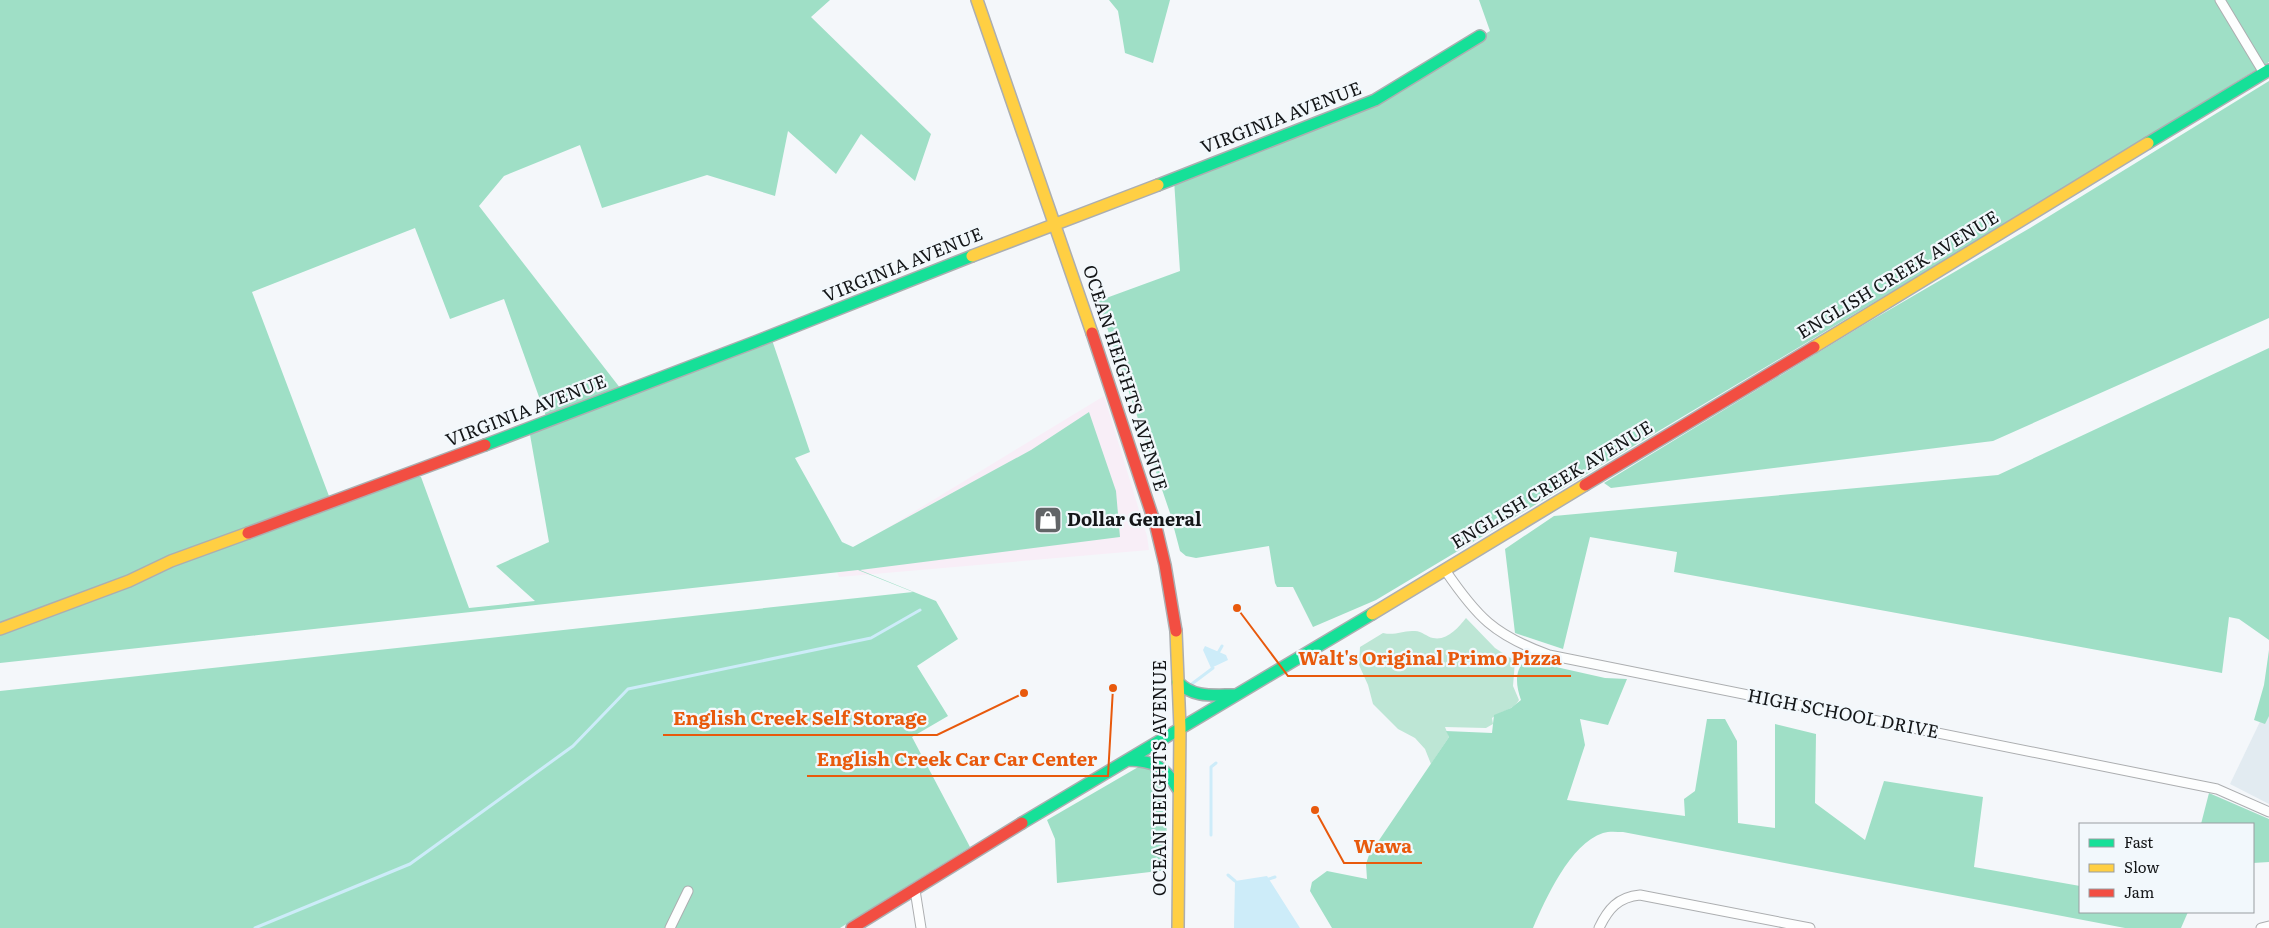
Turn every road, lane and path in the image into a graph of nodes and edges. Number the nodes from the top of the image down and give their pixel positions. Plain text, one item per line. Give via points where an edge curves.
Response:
1 (978, 0) edge
2 (2220, 0) edge
3 (1480, 36) dead end
4 (2267, 71) edge
5 (1055, 223) junction
6 (1445, 570) junction
7 (0, 629) edge
8 (1178, 682) junction
9 (1236, 695) junction
10 (1180, 728) junction
11 (1126, 760) junction
12 (1179, 790) junction
13 (2269, 812) edge
14 (688, 890) dead end
15 (915, 890) junction
16 (2269, 926) edge
17 (670, 928) edge
18 (852, 928) edge
19 (920, 928) edge
20 (1178, 928) edge
21 (1599, 928) edge
22 (1810, 928) edge
23 (2262, 928) edge

1 - 5 main road, OCEAN HEIGHTS AVENUE
2 - 4 street
3 - 5 main road, VIRGINIA AVENUE via 1375,100
4 - 6 main road, ENGLISH CREEK AVENUE
5 - 7 main road, VIRGINIA AVENUE via 755,342 171,561 129,581
5 - 8 main road, OCEAN HEIGHTS AVENUE via 1156,527 1174,614
6 - 9 main road, ENGLISH CREEK AVENUE
6 - 13 street, HIGH SCHOOL DRIVE via 1484,621 1515,641 1549,655 2190,783 2223,791
8 - 9 main road via 1184,690 1194,694
8 - 10 main road, OCEAN HEIGHTS AVENUE
9 - 10 main road, ENGLISH CREEK AVENUE
10 - 11 main road, ENGLISH CREEK AVENUE
10 - 12 main road, OCEAN HEIGHTS AVENUE
11 - 12 main road via 1158,764 1166,769
11 - 15 main road, ENGLISH CREEK AVENUE
12 - 20 main road, OCEAN HEIGHTS AVENUE
14 - 17 street
15 - 18 main road, ENGLISH CREEK AVENUE
15 - 19 street
16 - 23 street
21 - 22 street via 1614,905 1640,894

